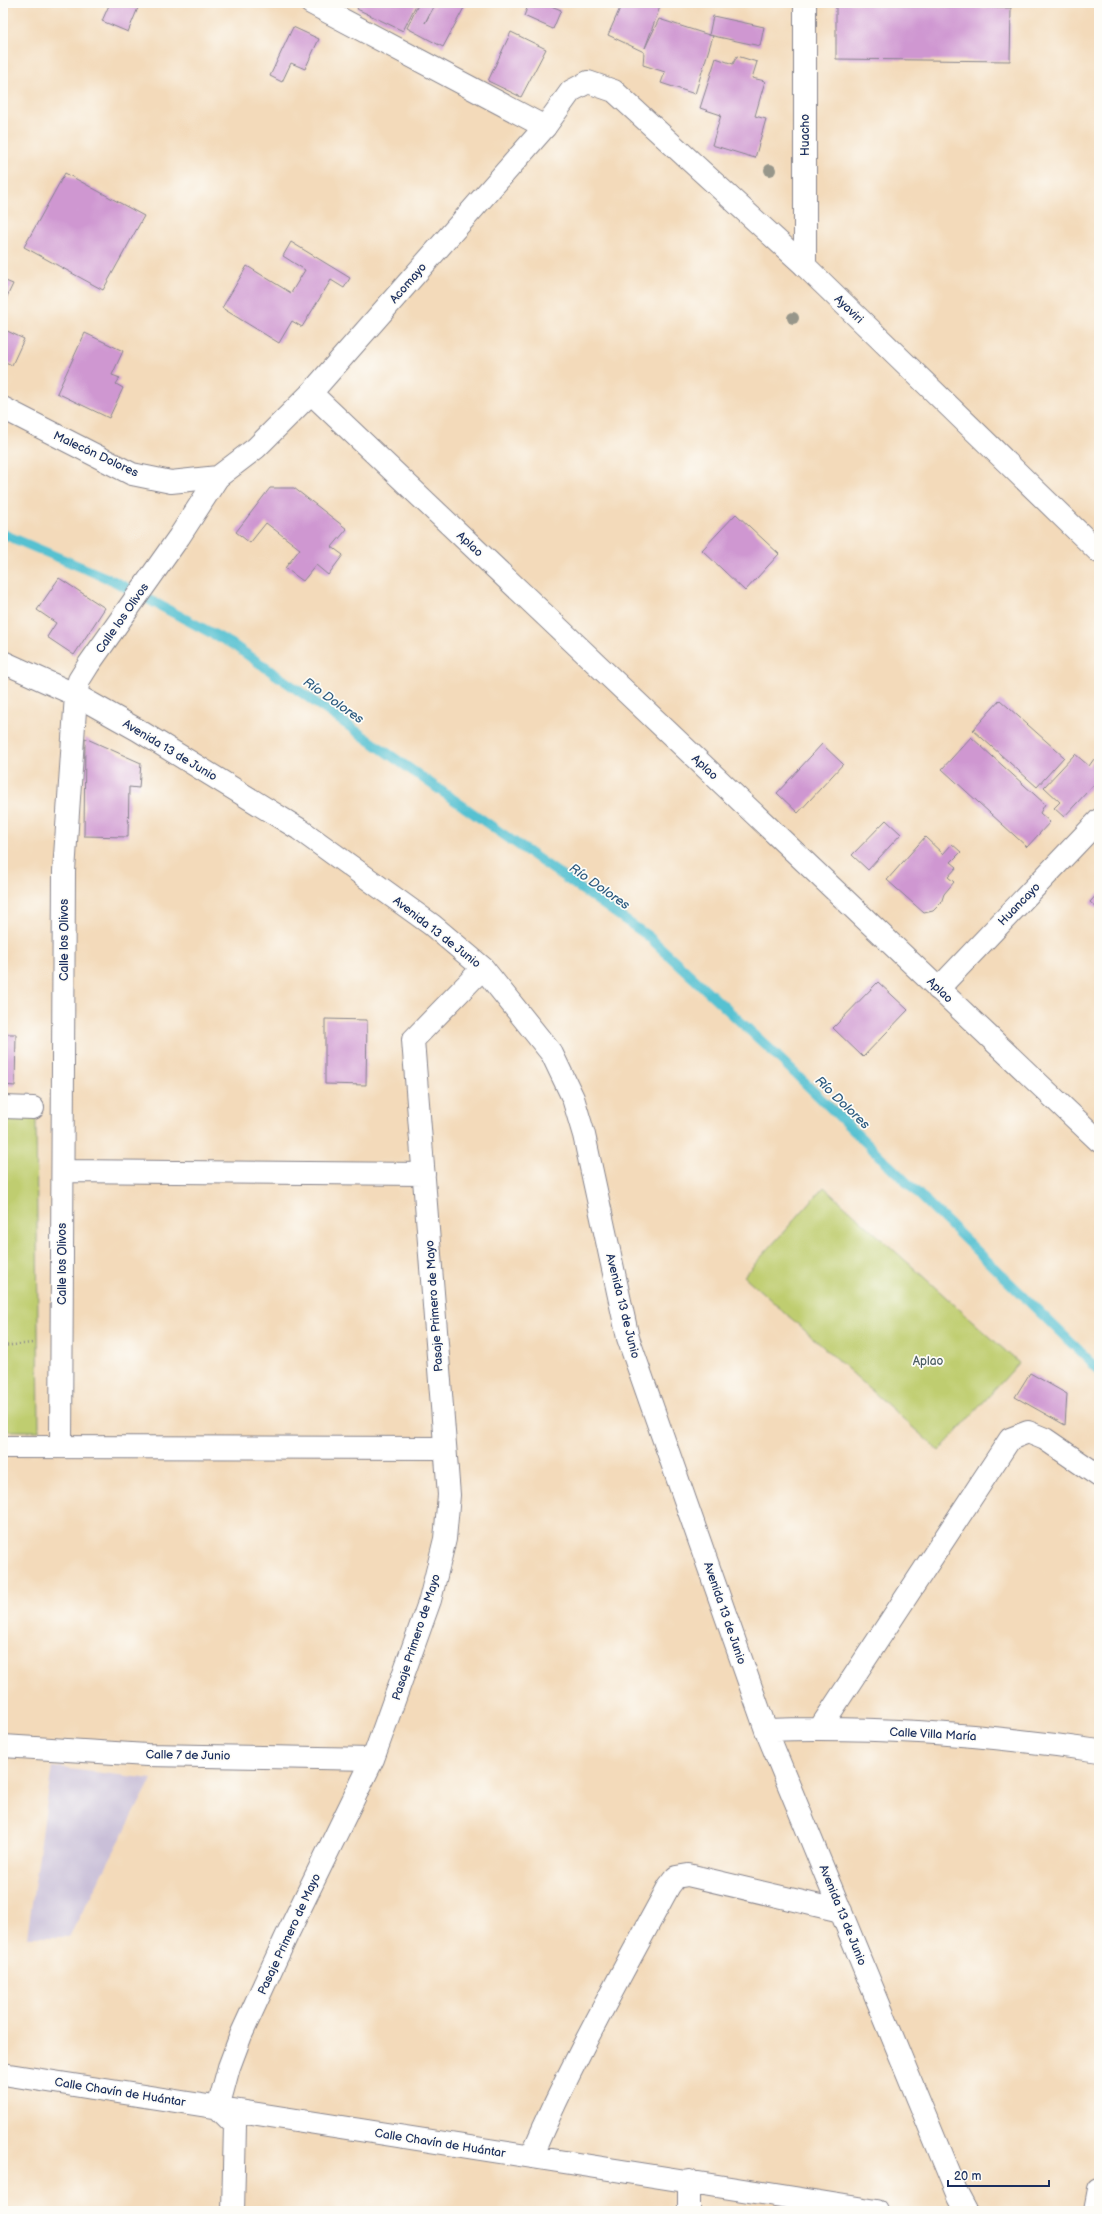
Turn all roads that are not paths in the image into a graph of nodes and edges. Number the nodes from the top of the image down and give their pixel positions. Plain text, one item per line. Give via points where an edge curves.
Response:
1 (311, 3) edge
2 (805, 3) edge
3 (588, 82) joint
4 (545, 127) junction
5 (805, 266) junction
6 (311, 393) junction
7 (3, 408) edge
8 (218, 477) junction
9 (1099, 552) edge
10 (3, 662) edge
11 (76, 695) junction
12 (1099, 820) edge
13 (483, 968) junction
14 (938, 989) junction
15 (3, 1107) edge
16 (33, 1108) dead end
17 (1099, 1141) edge
18 (63, 1171) junction
19 (424, 1174) junction
20 (3, 1446) edge
21 (61, 1447) junction
22 (444, 1448) junction
23 (1099, 1476) edge
24 (820, 1728) junction
25 (766, 1730) junction
26 (3, 1746) edge
27 (1099, 1751) edge
28 (373, 1758) junction
29 (841, 1911) junction
30 (3, 2074) edge
31 (218, 2108) junction
32 (531, 2157) junction
33 (689, 2180) junction
34 (1099, 2190) edge
35 (233, 2211) edge
36 (689, 2211) edge
37 (877, 2211) edge
38 (966, 2211) edge
39 (1095, 2211) edge

1 - 4 street
2 - 5 street, Huacho
3 - 4 street, Acomayo via 571,91
3 - 5 street, Ayaviri via 614,91
4 - 6 street, Acomayo
5 - 9 street, Ayaviri
6 - 8 street, Acomayo via 256,448
6 - 14 street, Aplao
7 - 8 street, Malecón Dolores via 132,474 171,482
8 - 11 street, Calle los Olivos via 89,664 79,680
10 - 11 street, Avenida 13 de Junio
11 - 13 street, Avenida 13 de Junio via 299,829 432,925
11 - 18 street, Calle los Olivos via 64,871
12 - 14 street, Huancayo
13 - 19 street, Pasaje Primero de Mayo via 413,1040
13 - 25 street, Avenida 13 de Junio via 552,1054 573,1098 584,1135 628,1338
14 - 17 street, Aplao
15 - 16 street
18 - 19 street
18 - 21 street, Calle los Olivos
19 - 22 street, Pasaje Primero de Mayo
20 - 21 street
21 - 22 street
22 - 28 street, Pasaje Primero de Mayo via 449,1495 445,1539 430,1600
23 - 24 street via 1028,1432 1010,1438
24 - 25 street, Calle Villa María
24 - 27 street, Calle Villa María via 1020,1739
25 - 29 street, Avenida 13 de Junio
26 - 28 street, Calle 7 de Junio via 147,1754
28 - 31 street, Pasaje Primero de Mayo via 241,2035
29 - 32 street via 688,1875 676,1877 594,2024 552,2106
29 - 38 street, Avenida 13 de Junio
30 - 31 street, Calle Chavín de Huántar
31 - 32 street, Calle Chavín de Huántar
31 - 35 street via 235,2125
32 - 33 street, Calle Chavín de Huántar
33 - 36 street
33 - 37 street, Calle Chavín de Huántar
34 - 39 street

